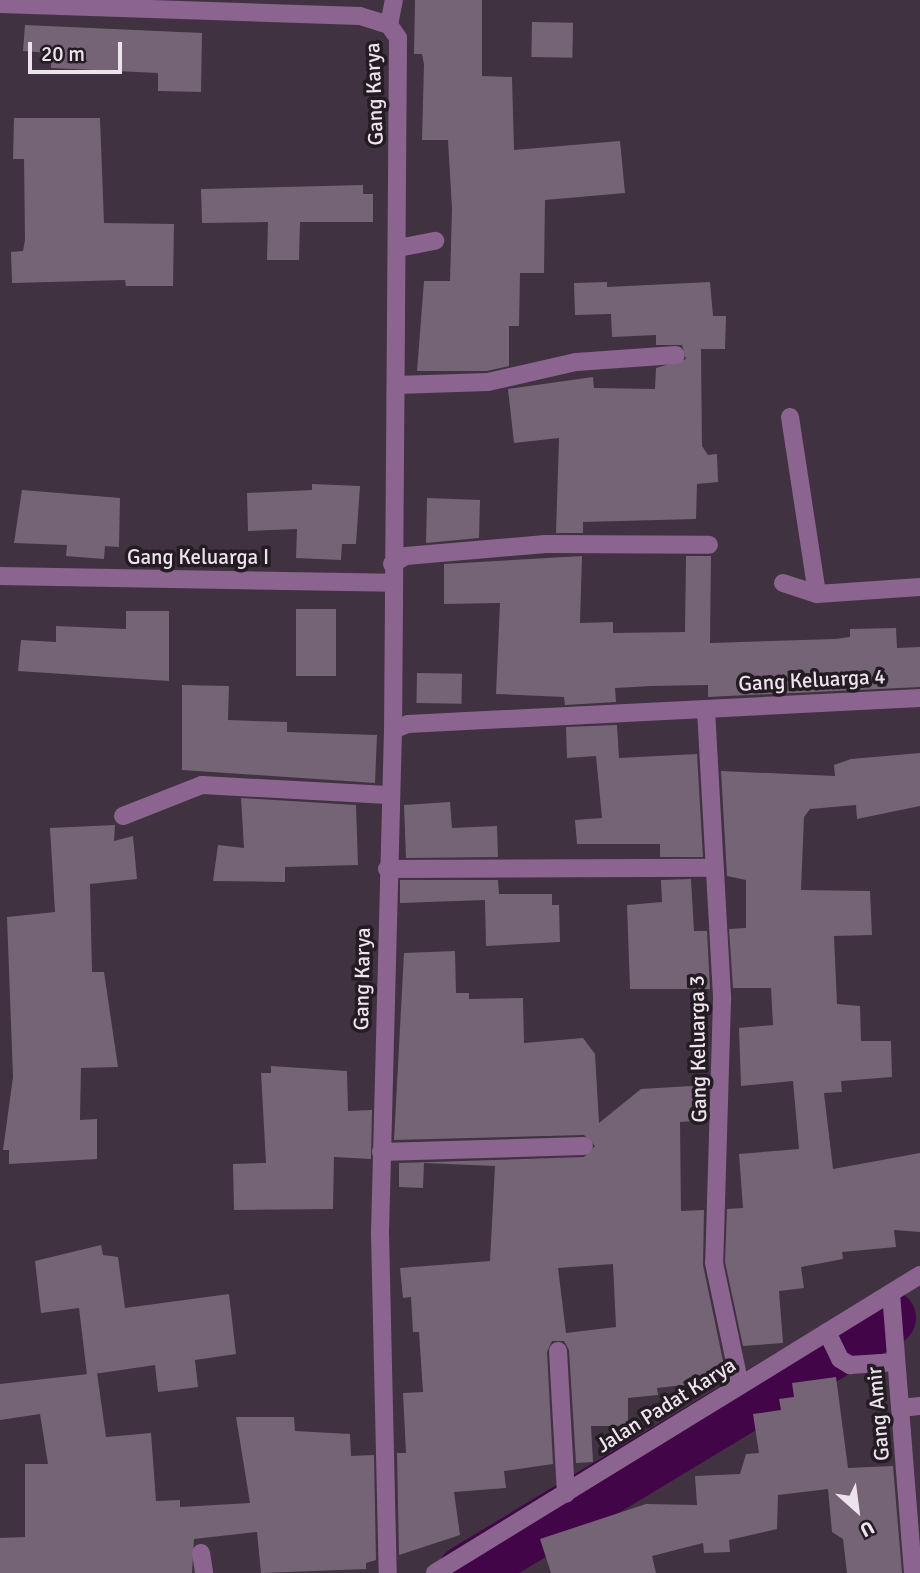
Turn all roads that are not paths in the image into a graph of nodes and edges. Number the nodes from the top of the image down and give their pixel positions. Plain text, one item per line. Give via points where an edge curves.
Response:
1 (394, 0) edge
2 (0, 4) edge
3 (389, 25) junction
4 (435, 241) dead end
5 (398, 248) junction
6 (676, 355) dead end
7 (397, 386) junction
8 (790, 417) dead end
9 (709, 545) dead end
10 (392, 564) junction
11 (2, 576) edge
12 (392, 583) junction
13 (783, 583) dead end
14 (920, 587) edge
15 (817, 594) junction
16 (920, 698) edge
17 (706, 710) junction
18 (393, 730) junction
19 (388, 795) junction
20 (123, 816) dead end
21 (713, 868) junction
22 (387, 869) junction
23 (584, 1146) dead end
24 (381, 1152) junction
25 (920, 1275) edge
26 (891, 1293) junction
27 (829, 1337) junction
28 (558, 1351) dead end
29 (896, 1362) junction
30 (740, 1385) junction
31 (920, 1406) edge
32 (901, 1408) junction
33 (566, 1494) junction
34 (201, 1553) dead end
35 (204, 1573) edge
36 (388, 1573) edge
37 (435, 1573) edge
38 (913, 1573) edge

1 - 3 street
2 - 3 street, Gang Karya via 360,16
3 - 5 street, Gang Karya via 398,38
4 - 5 street
5 - 7 street, Gang Karya
6 - 7 street via 576,362 488,382
7 - 10 street, Gang Karya
8 - 15 street
9 - 10 street via 545,544 406,556
10 - 12 street, Gang Karya
11 - 12 street, Gang Keluarga I
12 - 18 street, Gang Karya
13 - 15 street
14 - 15 street
16 - 17 street, Gang Keluarga 4
17 - 18 street, Gang Keluarga 4 via 408,724
17 - 21 street, Gang Keluarga 3
18 - 19 street, Gang Karya
19 - 20 street via 202,785
19 - 22 street, Gang Karya
21 - 22 street
21 - 30 street, Gang Keluarga 3 via 723,1133 715,1264
22 - 24 street, Gang Karya
23 - 24 street
24 - 36 street, Gang Karya
25 - 26 street, Jalan Padat Karya
26 - 27 street, Jalan Padat Karya
26 - 29 street, Gang Amir
27 - 29 street via 840,1359 864,1366
27 - 30 street, Jalan Padat Karya
28 - 33 street
29 - 32 street, Gang Amir
30 - 33 street, Jalan Padat Karya
31 - 32 street
32 - 38 street, Gang Amir
33 - 37 street, Jalan Padat Karya
34 - 35 street

